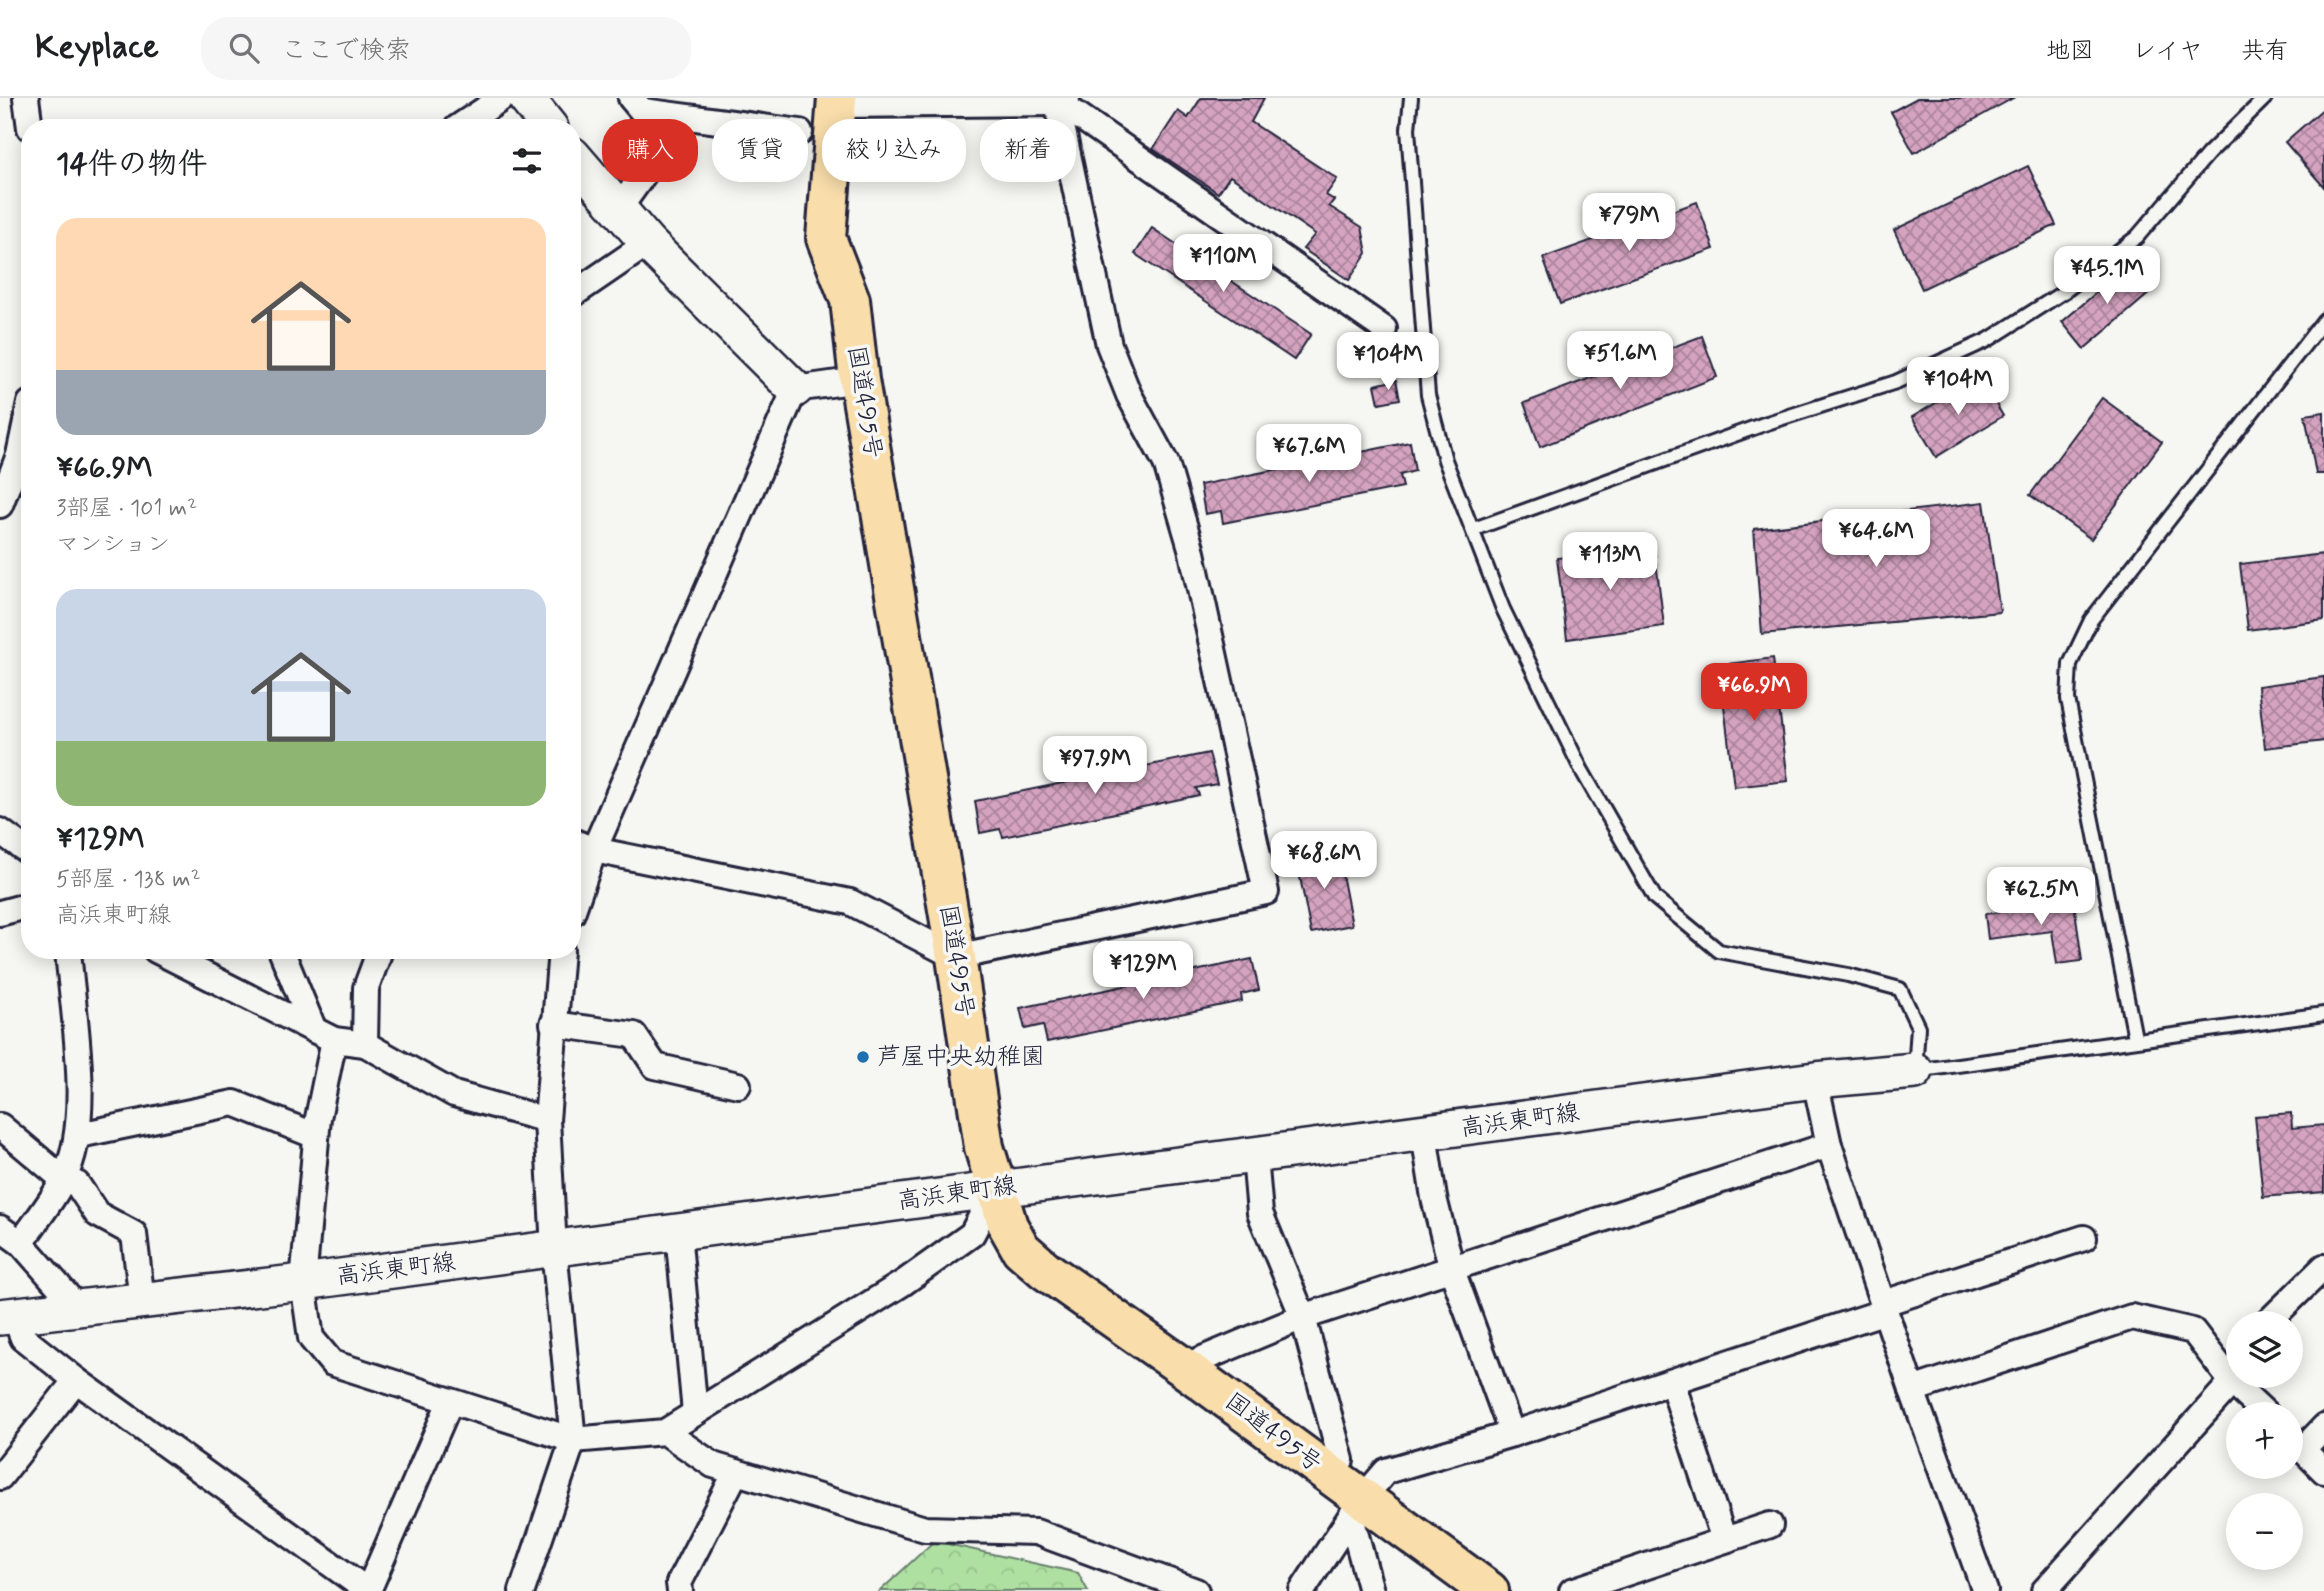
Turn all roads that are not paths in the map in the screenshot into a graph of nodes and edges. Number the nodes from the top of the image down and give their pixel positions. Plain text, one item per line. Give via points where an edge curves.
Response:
1 (26, 98) edge
2 (502, 98) edge
3 (526, 98) edge
4 (1411, 98) edge
5 (2265, 98) edge
6 (1059, 100) edge
7 (836, 102) edge
8 (637, 105) edge
9 (29, 119) edge
10 (470, 119) edge
11 (543, 119) edge
12 (722, 119) edge
13 (581, 166) edge
14 (618, 210) junction
15 (649, 243) junction
16 (581, 289) edge
17 (2324, 320) edge
18 (1384, 330) dead end
19 (859, 380) junction
20 (796, 389) junction
21 (21, 445) edge
22 (0, 505) edge
23 (1474, 529) junction
24 (0, 831) edge
25 (21, 846) edge
26 (583, 846) edge
27 (21, 908) edge
28 (0, 914) edge
29 (956, 957) junction
30 (69, 959) edge
31 (174, 959) edge
32 (286, 959) edge
33 (377, 959) edge
34 (560, 959) edge
35 (2324, 1014) edge
36 (553, 1024) junction
37 (324, 1035) junction
38 (2134, 1038) junction
39 (365, 1044) junction
40 (1915, 1071) junction
41 (1815, 1080) junction
42 (738, 1085) dead end
43 (547, 1120) junction
44 (0, 1126) edge
45 (79, 1135) junction
46 (1423, 1135) junction
47 (316, 1136) junction
48 (1829, 1145) junction
49 (1255, 1157) junction
50 (64, 1180) junction
51 (996, 1188) junction
52 (0, 1228) edge
53 (678, 1232) junction
54 (2084, 1238) dead end
55 (20, 1243) junction
56 (554, 1249) junction
57 (2324, 1267) edge
58 (1452, 1270) junction
59 (303, 1282) junction
60 (142, 1301) junction
61 (1885, 1307) junction
62 (78, 1308) junction
63 (2279, 1311) edge
64 (7, 1316) edge
65 (1303, 1317) junction
66 (2226, 1366) edge
67 (1183, 1367) junction
68 (76, 1380) junction
69 (1672, 1382) junction
70 (2226, 1385) edge
71 (2245, 1388) edge
72 (1912, 1391) junction
73 (450, 1402) junction
74 (2256, 1402) edge
75 (695, 1413) junction
76 (2324, 1427) edge
77 (665, 1433) junction
78 (1512, 1434) junction
79 (2303, 1439) edge
80 (573, 1440) junction
81 (2303, 1449) edge
82 (2324, 1471) edge
83 (736, 1472) junction
84 (1328, 1475) junction
85 (0, 1476) edge
86 (1356, 1508) junction
87 (1770, 1525) dead end
88 (1724, 1540) junction
89 (368, 1591) edge
90 (522, 1591) edge
91 (680, 1591) edge
92 (1196, 1591) edge
93 (1302, 1591) edge
94 (1371, 1591) edge
95 (1489, 1591) edge
96 (1572, 1591) edge
97 (1985, 1591) edge
98 (2044, 1591) edge

1 - 9 street
2 - 10 street
3 - 11 main road
4 - 23 lane via 1408,130 1428,395 1445,460
5 - 23 lane via 2208,154 2137,237 1988,340 1896,382 1767,423
6 - 7 street
6 - 18 street
6 - 29 street via 1109,345 1129,395 1166,463 1192,548 1266,892
7 - 19 highway, 国道495号 via 826,238 850,300
8 - 12 street
8 - 14 street via 653,124 661,150
13 - 14 main road
14 - 15 main road
15 - 16 street
15 - 20 main road
17 - 38 lane via 2091,620 2070,664 2068,699
19 - 20 street
19 - 29 highway, 国道495号
20 - 26 street
21 - 22 street
23 - 40 lane via 1503,609 1574,757 1655,898 1718,951 1900,989 1918,1027
24 - 25 street
26 - 29 street via 850,902
27 - 28 street
29 - 51 highway, 国道495号 via 984,1147
30 - 45 street
31 - 37 street
32 - 37 street
33 - 39 street via 366,988
34 - 36 street
35 - 38 lane
36 - 42 street via 634,1035 655,1066
36 - 43 street
37 - 39 street
37 - 47 street
38 - 40 lane
39 - 43 street via 454,1094
40 - 41 main road, 高浜東町線
41 - 46 main road, 高浜東町線
41 - 48 street
43 - 56 street
44 - 50 street
45 - 47 street via 234,1103
45 - 50 street
46 - 49 main road, 高浜東町線
46 - 58 street
47 - 59 street
48 - 58 street
48 - 61 street
49 - 51 main road, 高浜東町線
49 - 65 street via 1260,1213
50 - 55 street
50 - 60 street via 78,1184 97,1214 134,1234
51 - 53 main road, 高浜東町線
51 - 67 highway, 国道495号 via 1021,1249
51 - 75 street via 972,1234 903,1283
52 - 55 street
53 - 56 main road, 高浜東町線
53 - 75 street
54 - 61 street
55 - 62 street
56 - 59 main road, 高浜東町線
56 - 80 street
57 - 63 street
58 - 65 street
58 - 78 street
59 - 60 main road, 高浜東町線
59 - 73 street via 311,1338 332,1363
60 - 62 main road, 高浜東町線
61 - 69 street
61 - 72 street
62 - 64 main road, 高浜東町線
64 - 68 street via 23,1338
65 - 67 street
65 - 84 street via 1341,1460
66 - 72 street via 2193,1331 2132,1317
67 - 84 highway, 国道495号
68 - 85 street
68 - 89 street
69 - 78 street
69 - 88 street
70 - 98 street
71 - 74 street
72 - 97 street
73 - 80 street
73 - 89 street
75 - 77 street
76 - 79 street
77 - 80 street
77 - 83 street via 713,1465
78 - 86 street via 1387,1471
80 - 90 street
81 - 82 street
83 - 91 street via 679,1583
83 - 92 street via 925,1529 1036,1532
84 - 86 highway, 国道495号
86 - 93 street
86 - 94 street
86 - 95 highway, 国道495号
87 - 88 street
88 - 96 street

